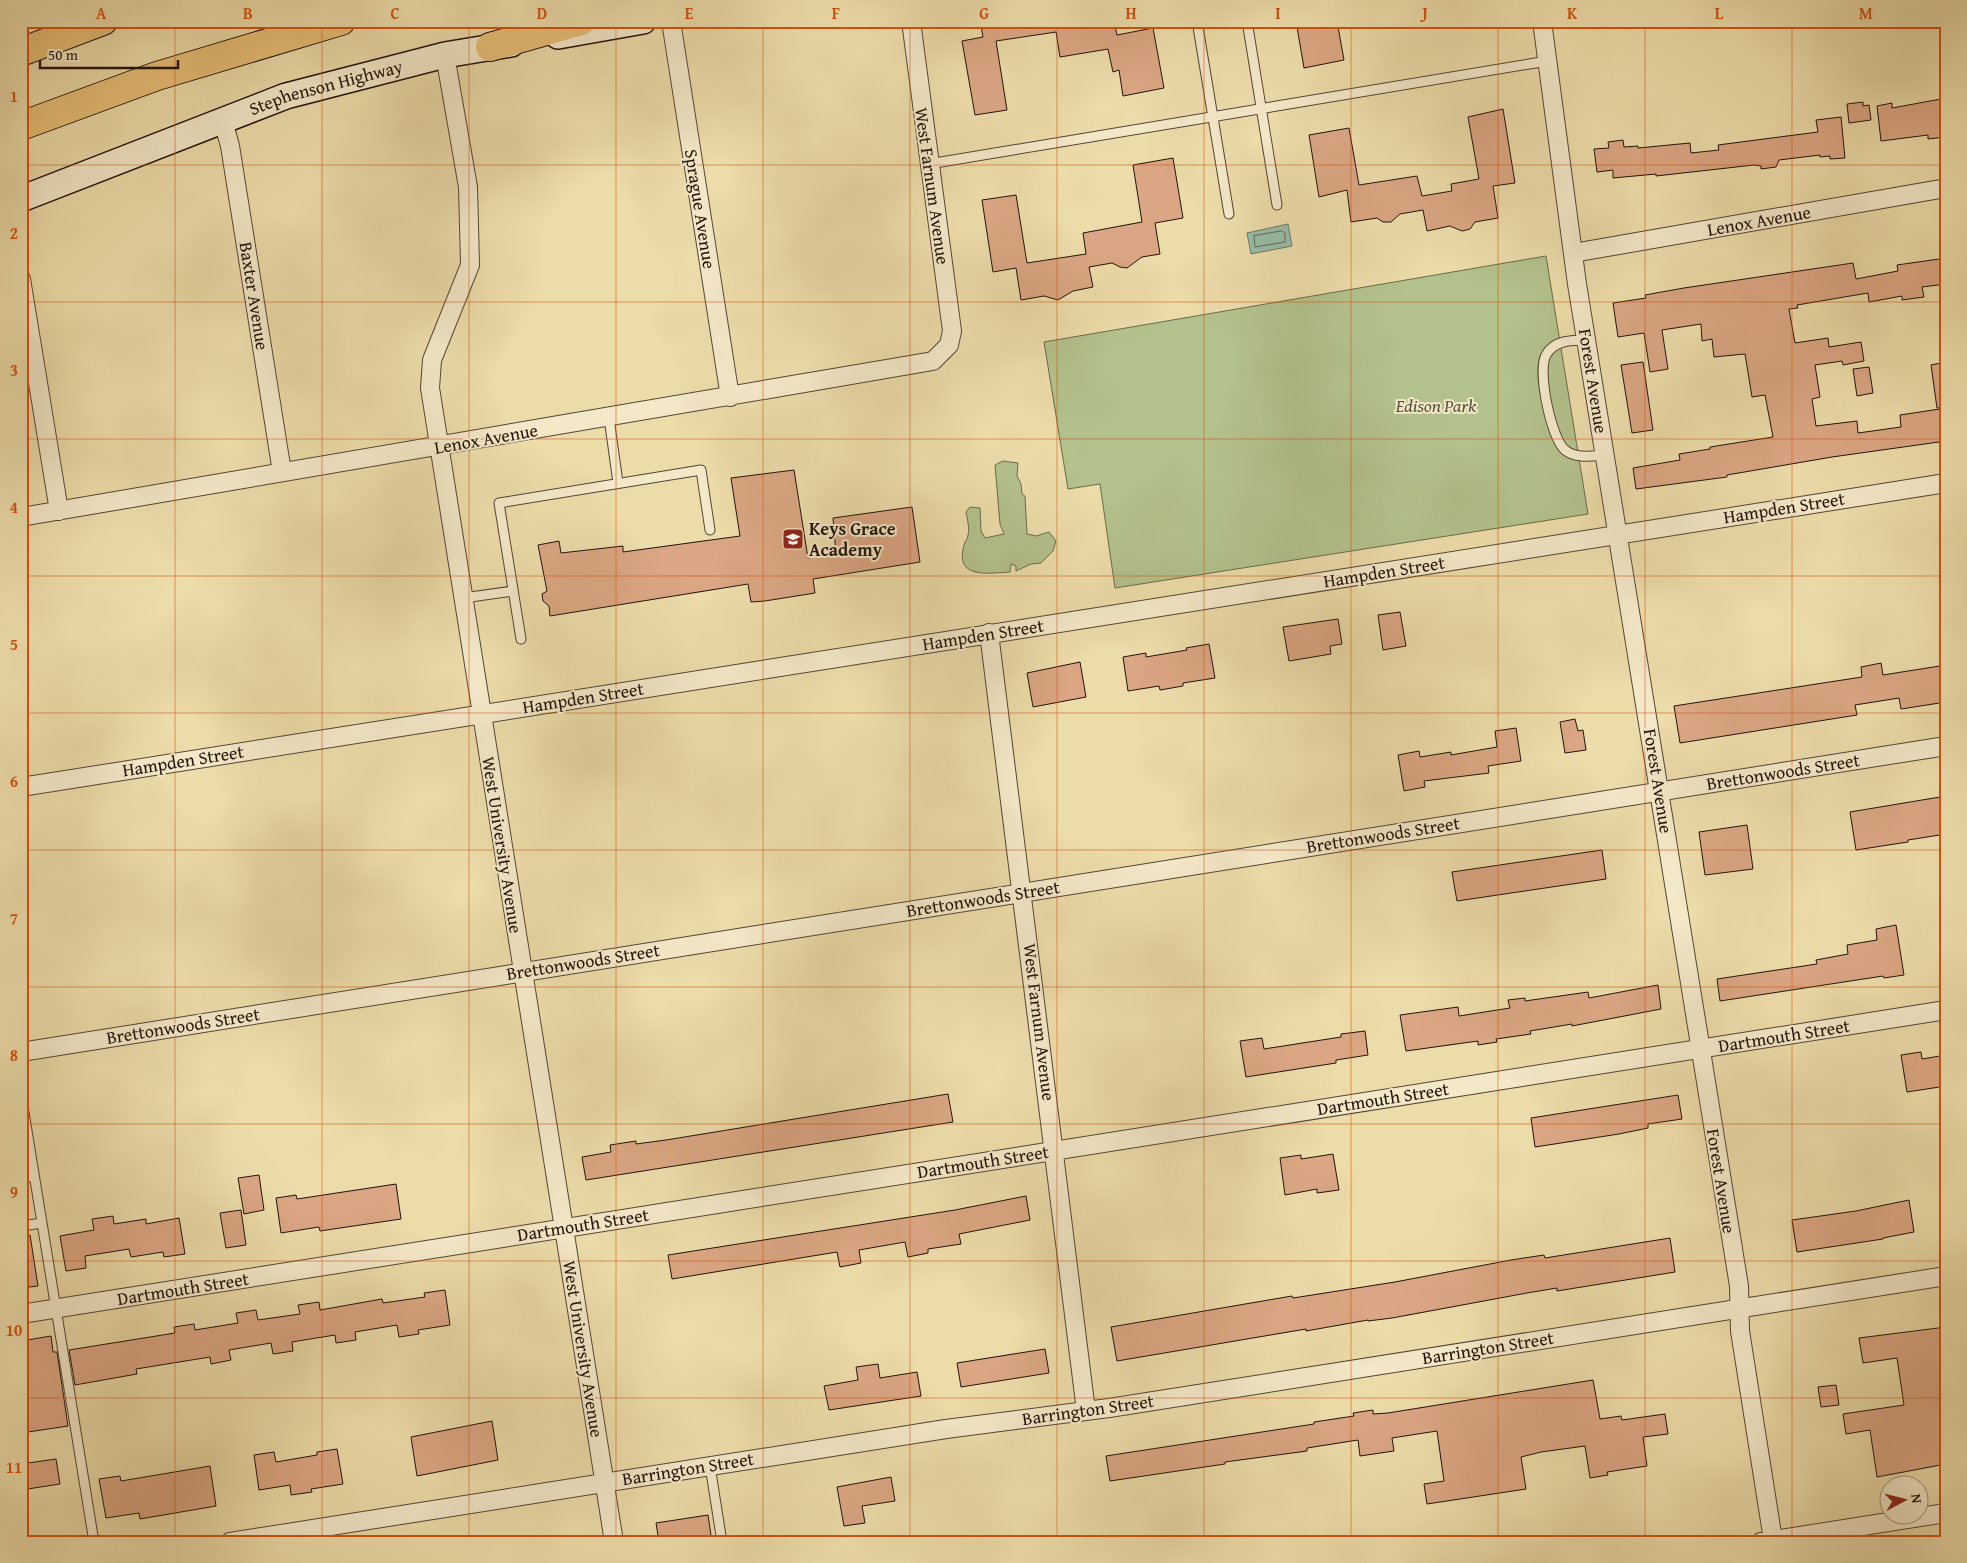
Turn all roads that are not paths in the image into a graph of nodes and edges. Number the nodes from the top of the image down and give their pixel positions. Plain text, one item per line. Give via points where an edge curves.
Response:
1 (103, 21) edge
2 (341, 21) edge
3 (581, 21) edge
4 (643, 21) edge
5 (671, 21) edge
6 (911, 21) edge
7 (1197, 21) edge
8 (1247, 21) edge
9 (1542, 21) edge
10 (490, 47) junction
11 (21, 52) edge
12 (445, 55) junction
13 (1547, 61) junction
14 (1260, 108) junction
15 (1214, 115) junction
16 (223, 120) junction
17 (21, 126) edge
18 (929, 164) junction
19 (1946, 188) edge
20 (21, 198) edge
21 (1277, 205) dead end
22 (1229, 214) dead end
23 (1572, 253) junction
24 (21, 279) edge
25 (1586, 340) junction
26 (946, 350) joint
27 (730, 397) junction
28 (609, 418) junction
29 (438, 447) junction
30 (1605, 455) junction
31 (282, 472) junction
32 (618, 483) junction
33 (1946, 483) edge
34 (58, 511) junction
35 (21, 517) edge
36 (710, 530) dead end
37 (1619, 534) junction
38 (513, 591) junction
39 (463, 598) junction
40 (990, 634) junction
41 (521, 639) dead end
42 (482, 715) junction
43 (1946, 746) edge
44 (21, 787) edge
45 (1660, 791) junction
46 (1022, 892) junction
47 (523, 971) junction
48 (1946, 1010) edge
49 (1701, 1049) junction
50 (21, 1052) edge
51 (21, 1095) edge
52 (1055, 1150) junction
53 (34, 1176) junction
54 (21, 1178) edge
55 (42, 1223) junction
56 (21, 1226) edge
57 (563, 1228) junction
58 (1946, 1276) edge
59 (1738, 1308) junction
60 (55, 1309) junction
61 (21, 1314) edge
62 (1086, 1411) junction
63 (710, 1466) junction
64 (604, 1483) junction
65 (1946, 1513) edge
66 (1767, 1541) edge
67 (94, 1542) edge
68 (230, 1542) edge
69 (614, 1542) edge
70 (722, 1542) edge

1 - 11 highway
2 - 17 highway via 157,76
3 - 10 highway
4 - 10 main road, Stephenson Highway
5 - 27 street, Sprague Avenue
6 - 18 street, West Farnum Avenue
7 - 15 lane
8 - 14 lane
9 - 13 street, Forest Avenue
10 - 12 main road, Stephenson Highway
12 - 16 main road, Stephenson Highway via 286,96
12 - 29 street, West University Avenue via 468,187 470,265 432,360 430,388
13 - 14 lane
13 - 23 street, Forest Avenue
14 - 15 lane
14 - 21 lane
15 - 18 lane
15 - 22 lane
16 - 20 main road, Stephenson Highway
16 - 31 street, Baxter Avenue via 230,146
18 - 26 street, West Farnum Avenue via 952,331
19 - 23 street, Lenox Avenue
23 - 25 street, Forest Avenue
24 - 34 street
25 - 30 street, Forest Avenue
25 - 30 lane via 1563,340 1546,353 1543,365 1545,393 1557,442 1574,456
26 - 27 street, Lenox Avenue via 927,363
27 - 28 street, Lenox Avenue
28 - 29 street, Lenox Avenue
28 - 32 lane
29 - 31 street, Lenox Avenue
29 - 39 street, West University Avenue
30 - 37 street, Forest Avenue
31 - 34 street, Lenox Avenue
32 - 36 lane via 701,470
32 - 38 lane via 499,503
33 - 37 street, Hampden Street
34 - 35 street, Lenox Avenue
37 - 40 street, Hampden Street
37 - 45 street, Forest Avenue
38 - 39 lane
38 - 41 lane
39 - 42 street, West University Avenue
40 - 42 street, Hampden Street
40 - 46 street, West Farnum Avenue
42 - 44 street, Hampden Street
42 - 47 street, West University Avenue
43 - 45 street, Brettonwoods Street
45 - 46 street, Brettonwoods Street
45 - 49 street, Forest Avenue
46 - 47 street, Brettonwoods Street
46 - 52 street, West Farnum Avenue
47 - 50 street, Brettonwoods Street
47 - 57 street, West University Avenue
48 - 49 street, Dartmouth Street
49 - 52 street, Dartmouth Street
49 - 59 street, Forest Avenue via 1739,1286
51 - 53 lane
52 - 57 street, Dartmouth Street
52 - 62 street, West Farnum Avenue
53 - 54 lane
53 - 55 lane
55 - 56 lane
55 - 60 lane
57 - 60 street, Dartmouth Street
57 - 64 street, West University Avenue
58 - 59 street, Barrington Street
59 - 62 street, Barrington Street
59 - 66 street, Forest Avenue
60 - 61 street, Dartmouth Street
60 - 67 lane
62 - 63 street, Barrington Street
63 - 64 street, Barrington Street
63 - 70 lane
64 - 68 street, Barrington Street
64 - 69 street, West University Avenue
65 - 66 street

